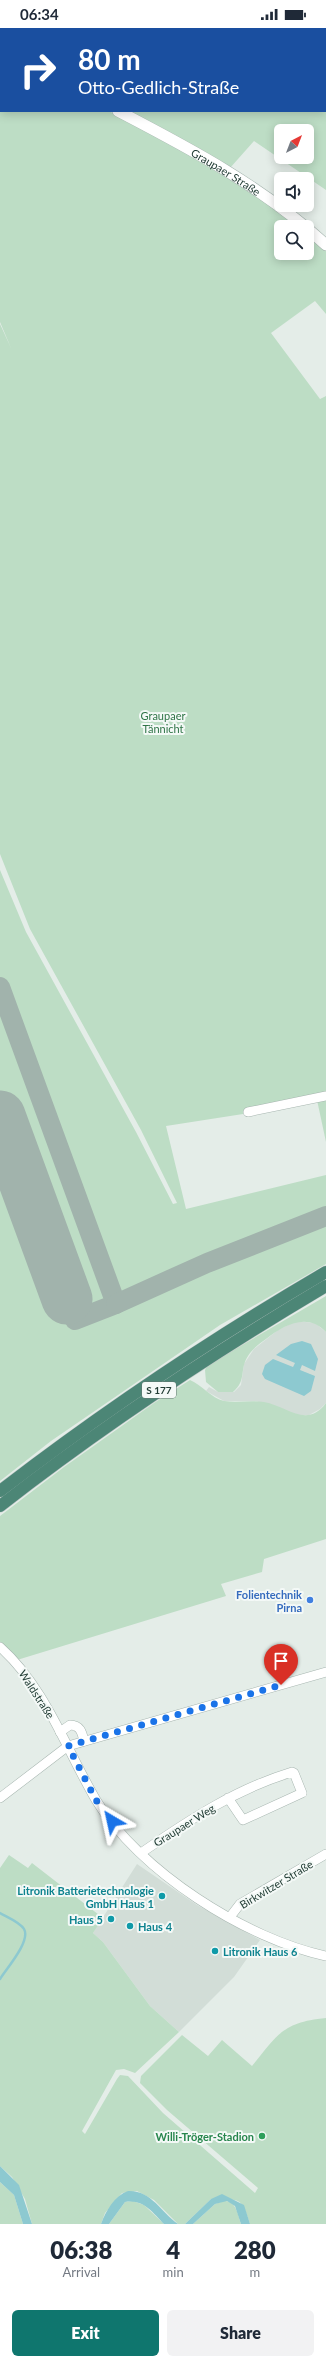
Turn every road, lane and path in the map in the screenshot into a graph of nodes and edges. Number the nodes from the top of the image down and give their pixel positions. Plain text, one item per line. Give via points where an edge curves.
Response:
1 (120, 112) edge
2 (326, 245) edge
3 (326, 1096) edge
4 (248, 1112) dead end
5 (326, 1272) edge
6 (326, 1286) edge
7 (0, 1491) edge
8 (0, 1506) edge
9 (0, 1647) edge
10 (326, 1672) edge
11 (60, 1732) junction
12 (84, 1741) junction
13 (68, 1746) junction
14 (0, 1798) edge
15 (228, 1798) junction
16 (141, 1853) junction
17 (326, 1854) edge
18 (230, 1917) junction
19 (326, 1956) edge

1 - 2 street, Graupaer Straße via 261,192 297,218
3 - 4 street
5 - 7 highway, S 177 via 248,1318 138,1389
6 - 8 highway, S 177 via 250,1331 147,1398
9 - 11 street, Waldstraße via 25,1675
10 - 12 street
11 - 12 street via 70,1725 76,1726 82,1732
11 - 13 street, Waldstraße
12 - 13 street
13 - 14 street
13 - 16 street, Birkwitzer Straße via 96,1800
15 - 15 street, Graupaer Weg via 246,1788 292,1772 302,1793 243,1820
15 - 16 street, Graupaer Weg
16 - 18 street, Birkwitzer Straße via 181,1887
17 - 18 street, Birkwitzer Straße via 240,1904
18 - 19 street, Birkwitzer Straße via 281,1942

